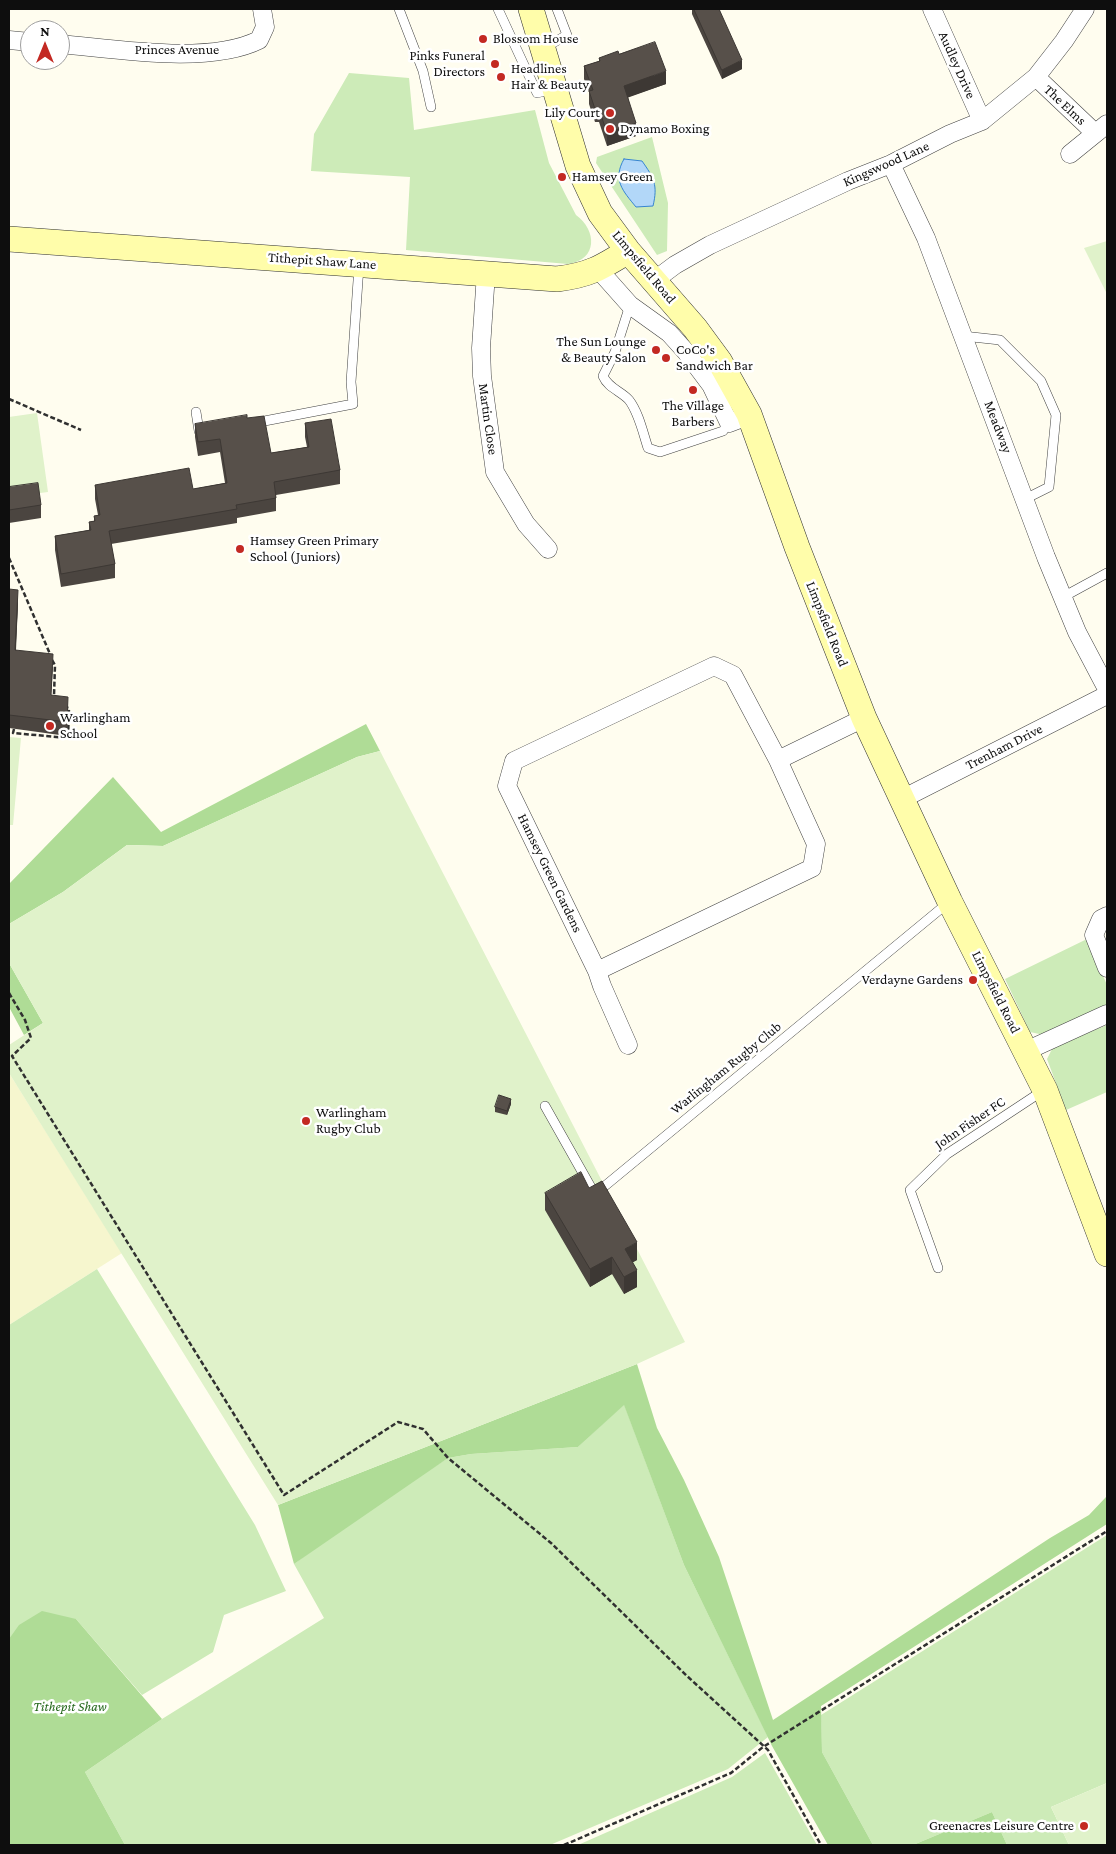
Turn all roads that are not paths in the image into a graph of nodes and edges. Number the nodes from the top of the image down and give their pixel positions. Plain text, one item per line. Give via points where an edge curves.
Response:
1 (262, 9) edge
2 (398, 9) edge
3 (498, 9) edge
4 (531, 9) edge
5 (557, 9) edge
6 (932, 9) edge
7 (1085, 9) edge
8 (70, 45) edge
9 (544, 49) junction
10 (1036, 77) junction
11 (557, 88) junction
12 (431, 107) dead end
13 (982, 121) junction
14 (1101, 128) edge
15 (1070, 154) dead end
16 (891, 164) junction
17 (9, 239) edge
18 (628, 251) junction
19 (360, 264) junction
20 (598, 269) junction
21 (486, 273) junction
22 (655, 280) junction
23 (630, 305) junction
24 (963, 336) junction
25 (196, 412) dead end
26 (740, 419) junction
27 (244, 424) edge
28 (208, 430) edge
29 (1025, 498) junction
30 (548, 549) dead end
31 (1107, 573) edge
32 (1062, 597) junction
33 (1107, 689) edge
34 (1107, 695) edge
35 (864, 718) junction
36 (778, 760) junction
37 (902, 799) junction
38 (950, 902) junction
39 (1107, 916) edge
40 (1107, 968) edge
41 (597, 970) junction
42 (1107, 1014) edge
43 (628, 1045) dead end
44 (1026, 1051) junction
45 (1045, 1090) junction
46 (545, 1106) dead end
47 (1107, 1254) edge
48 (938, 1268) dead end

1 - 8 street, Princes Avenue via 265,27 259,40 231,50 167,53
2 - 12 lane via 423,71
3 - 11 lane via 537,93
4 - 9 main road, Limpsfield Road
5 - 9 lane via 567,35
6 - 13 street, Audley Drive
7 - 10 street, Kingswood Lane
9 - 11 main road, Limpsfield Road
10 - 13 street, Kingswood Lane
10 - 14 street, The Elms
11 - 18 main road, Limpsfield Road via 578,166 600,213
13 - 16 street, Kingswood Lane
14 - 15 street, The Elms
16 - 22 street, Kingswood Lane via 710,245
16 - 24 street, Meadway via 926,238
17 - 19 main road, Tithepit Shaw Lane
18 - 20 main road, Tithepit Shaw Lane
18 - 22 main road, Limpsfield Road
19 - 21 main road, Tithepit Shaw Lane
19 - 27 lane via 351,382 353,404
20 - 21 main road, Tithepit Shaw Lane via 583,276 557,279
20 - 23 street
21 - 30 street, Martin Close via 482,376 495,472 526,524
22 - 26 main road, Limpsfield Road via 720,362
23 - 26 street via 669,333
23 - 26 lane via 615,352 603,376 630,402 648,448 660,452 723,431
24 - 29 street, Meadway
24 - 29 lane via 1000,340 1041,381 1056,415 1049,487
25 - 28 lane via 199,431
26 - 35 main road, Limpsfield Road via 797,548
29 - 32 street, Meadway
31 - 32 lane
32 - 33 street, Meadway
34 - 37 street, Trenham Drive
35 - 36 street
35 - 37 main road, Limpsfield Road
36 - 41 street, Hamsey Green Gardens via 816,844 812,868
36 - 41 street, Hamsey Green Gardens via 733,675 714,666 514,761 506,786
37 - 38 main road, Limpsfield Road
38 - 44 main road, Limpsfield Road
38 - 46 lane, Warlingham Rugby Club via 606,1186 593,1191
39 - 40 street via 1101,919 1094,935
41 - 43 street
42 - 44 street
44 - 45 main road, Limpsfield Road
45 - 47 main road, Limpsfield Road
45 - 48 lane, John Fisher FC via 947,1154 910,1190

